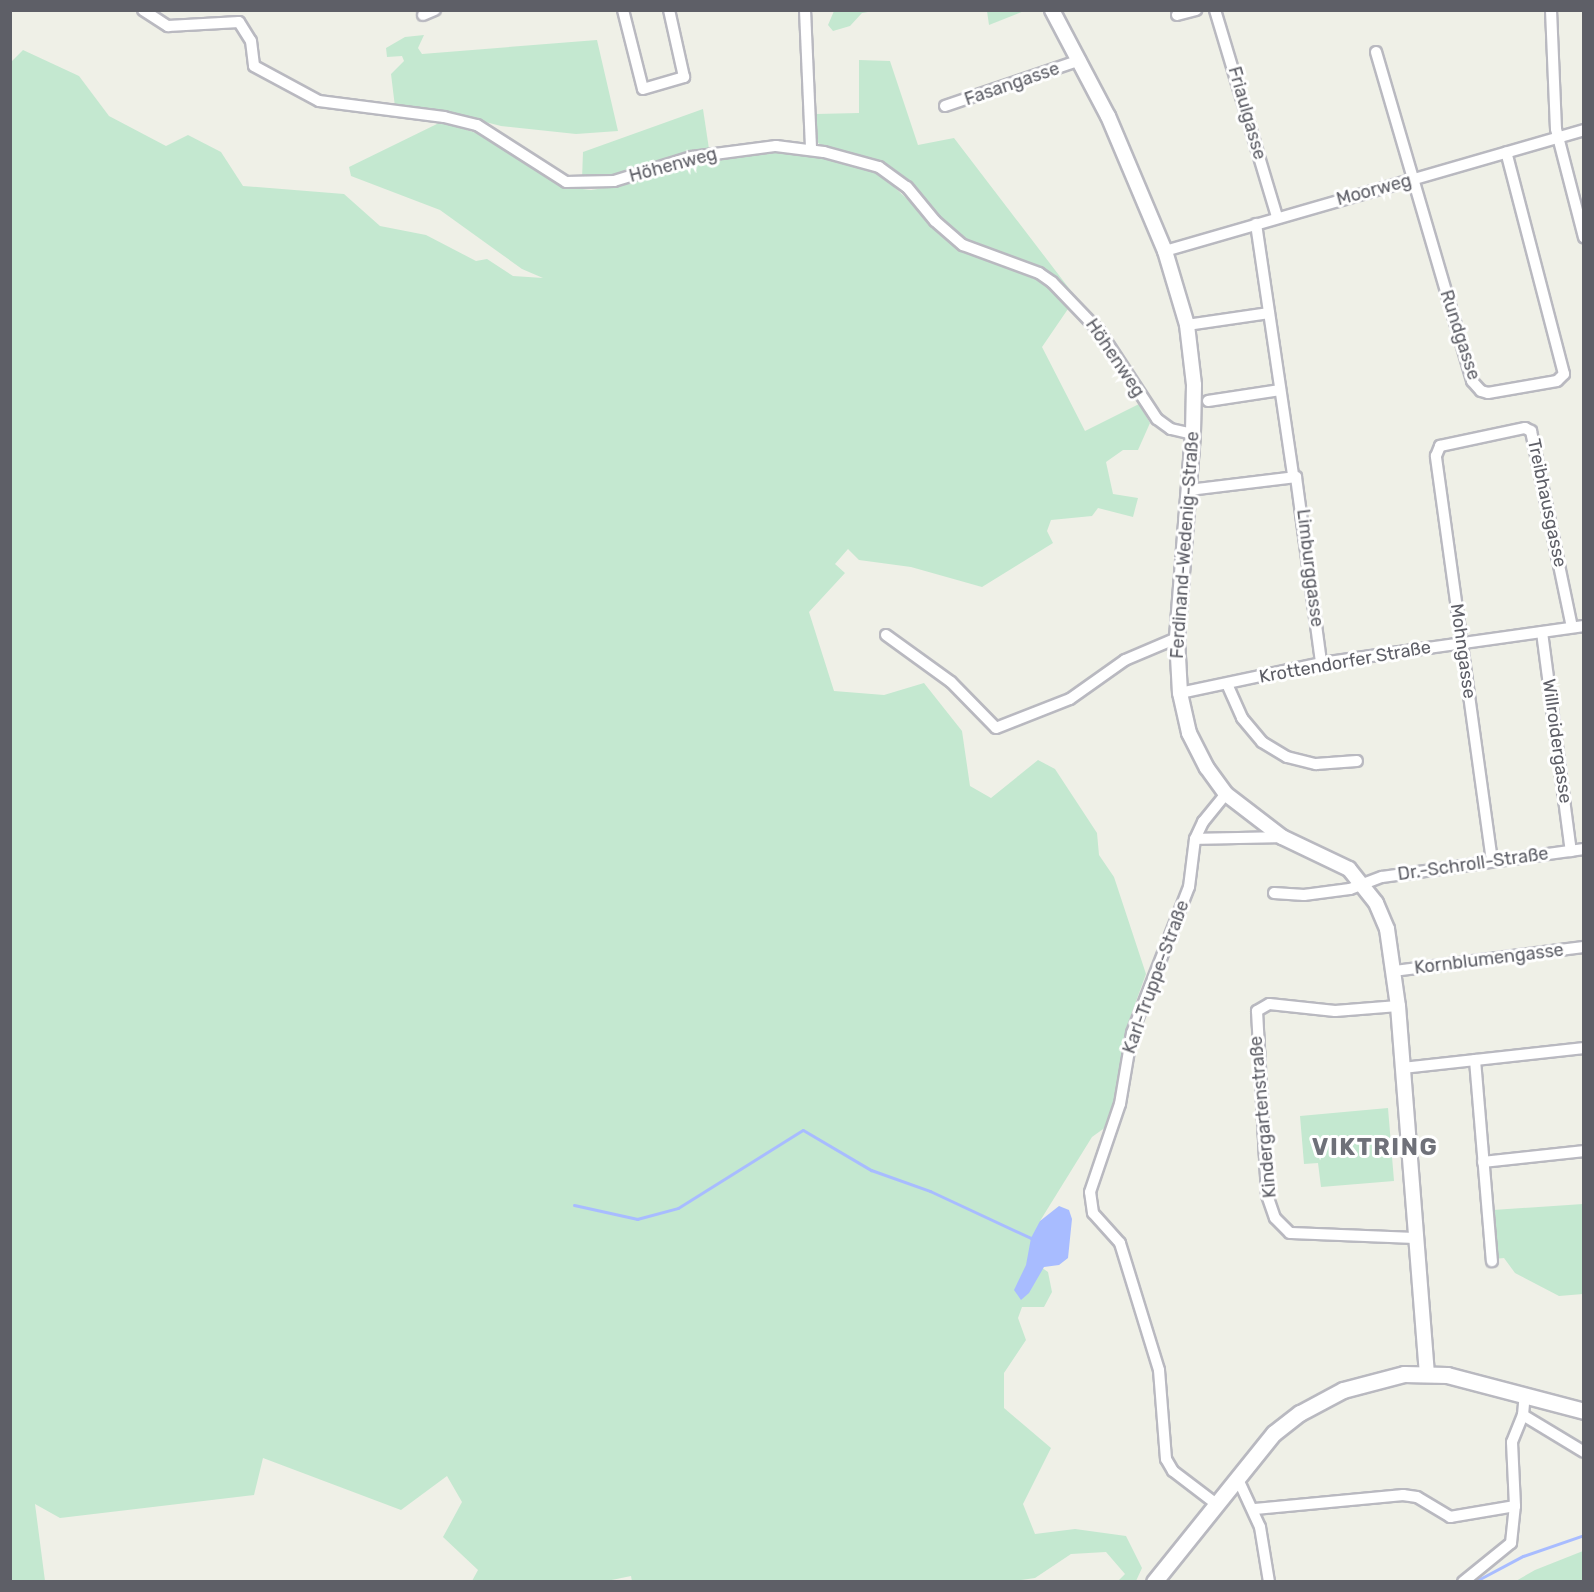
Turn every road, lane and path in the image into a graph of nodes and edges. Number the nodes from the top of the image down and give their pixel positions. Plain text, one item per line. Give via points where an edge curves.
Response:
1 (143, 10) edge
2 (435, 10) edge
3 (623, 10) edge
4 (669, 10) edge
5 (805, 10) edge
6 (1052, 10) edge
7 (1196, 10) edge
8 (1215, 10) edge
9 (1551, 10) edge
10 (423, 15) dead end
11 (1177, 15) dead end
12 (1376, 52) dead end
13 (1080, 60) junction
14 (945, 106) dead end
15 (1584, 130) edge
16 (1558, 137) junction
17 (811, 150) junction
18 (1506, 152) junction
19 (1413, 179) junction
20 (1277, 218) junction
21 (1256, 224) junction
22 (1584, 237) edge
23 (1165, 250) junction
24 (1269, 313) junction
25 (1187, 325) junction
26 (1280, 390) junction
27 (1208, 400) dead end
28 (1193, 434) junction
29 (1445, 444) joint
30 (1293, 476) junction
31 (1189, 490) junction
32 (1578, 627) edge
33 (1542, 632) junction
34 (886, 635) dead end
35 (1177, 638) junction
36 (1462, 642) junction
37 (1321, 663) junction
38 (1227, 684) junction
39 (1180, 693) junction
40 (1357, 761) dead end
41 (1226, 794) junction
42 (1282, 837) junction
43 (1195, 839) junction
44 (1584, 849) edge
45 (1571, 851) junction
46 (1492, 861) junction
47 (1364, 884) junction
48 (1274, 893) dead end
49 (1584, 947) edge
50 (1394, 971) junction
51 (1398, 1006) junction
52 (1584, 1048) edge
53 (1475, 1060) junction
54 (1403, 1068) junction
55 (1584, 1152) edge
56 (1483, 1162) junction
57 (1416, 1238) junction
58 (1492, 1260) dead end
59 (1427, 1373) junction
60 (1525, 1394) junction
61 (1584, 1411) edge
62 (1523, 1415) junction
63 (1584, 1452) edge
64 (1237, 1477) junction
65 (1215, 1503) junction
66 (1515, 1506) junction
67 (1255, 1509) junction
68 (1154, 1581) edge
69 (1269, 1581) edge
70 (1462, 1581) edge

1 - 17 street, Höhenweg via 168,26 239,22 251,41 254,66 319,100 477,125 566,182 614,182 692,157 755,147
2 - 10 street
3 - 4 street via 643,89 684,77
5 - 17 street
6 - 13 street, Ferdinand-Wedenig-Straße
7 - 11 street
8 - 20 street, Friaulgasse
9 - 16 street
12 - 19 street
13 - 14 street, Fasangasse
13 - 23 street, Ferdinand-Wedenig-Straße
15 - 16 street, Moorweg
16 - 18 street, Moorweg
16 - 22 street
17 - 28 street, Höhenweg via 879,167 907,188 935,221 963,245 1039,273 1052,282 1100,332 1157,420 1171,429
18 - 19 street, Moorweg
18 - 19 street, Rundgasse via 1564,367 1563,378 1557,381 1488,393 1476,387
19 - 20 street, Moorweg
20 - 21 street, Moorweg
21 - 23 street, Moorweg
21 - 24 street, Limburggasse
23 - 25 street, Ferdinand-Wedenig-Straße
24 - 25 street
24 - 26 street, Limburggasse
25 - 28 street, Ferdinand-Wedenig-Straße via 1194,386
26 - 27 street
26 - 30 street, Limburggasse
28 - 31 street, Ferdinand-Wedenig-Straße
29 - 32 street, Treibhausgasse via 1525,428 1531,431
29 - 36 street, Mohngasse via 1436,456
30 - 31 street
30 - 37 street, Limburggasse via 1298,480
31 - 35 street, Ferdinand-Wedenig-Straße
32 - 33 street, Krottendorfer Straße
33 - 36 street, Krottendorfer Straße
33 - 45 street, Willroidergasse
34 - 35 street via 951,682 996,728 1070,699 1125,660
35 - 39 street, Ferdinand-Wedenig-Straße
36 - 37 street, Krottendorfer Straße
36 - 46 street, Mohngasse
37 - 38 street, Krottendorfer Straße
38 - 39 street, Krottendorfer Straße
38 - 40 street via 1242,718 1262,742 1287,757 1316,764
39 - 41 street, Ferdinand-Wedenig-Straße via 1196,750
41 - 42 street, Ferdinand-Wedenig-Straße
41 - 43 street, Karl-Truppe-Straße via 1203,822
42 - 43 street
42 - 47 street, Ferdinand-Wedenig-Straße via 1332,859
43 - 65 street, Karl-Truppe-Straße via 1190,887 1132,1033 1120,1104 1090,1192 1093,1214 1120,1243 1159,1370 1166,1459 1173,1471
44 - 45 street, Dr.-Schroll-Straße
45 - 46 street, Dr.-Schroll-Straße
46 - 47 street, Dr.-Schroll-Straße via 1382,877
47 - 48 street, Dr.-Schroll-Straße via 1304,895
47 - 50 street, Ferdinand-Wedenig-Straße via 1382,917
49 - 50 street, Kornblumengasse
50 - 51 street, Ferdinand-Wedenig-Straße
51 - 54 street, Ferdinand-Wedenig-Straße
51 - 57 street, Kindergartenstraße via 1335,1011 1269,1004 1257,1011 1267,1195 1275,1218 1290,1233
52 - 53 street
53 - 54 street
53 - 56 street
54 - 57 street, Ferdinand-Wedenig-Straße
55 - 56 street
56 - 58 street
57 - 59 street, Ferdinand-Wedenig-Straße
59 - 60 main road via 1477,1380
59 - 64 main road via 1381,1378 1320,1402 1274,1433
60 - 61 main road
60 - 62 street
62 - 63 street
62 - 66 street via 1512,1442
64 - 65 main road
64 - 67 street
65 - 68 main road
66 - 67 street via 1450,1517 1417,1497 1403,1495
66 - 70 street via 1511,1543
67 - 69 street

